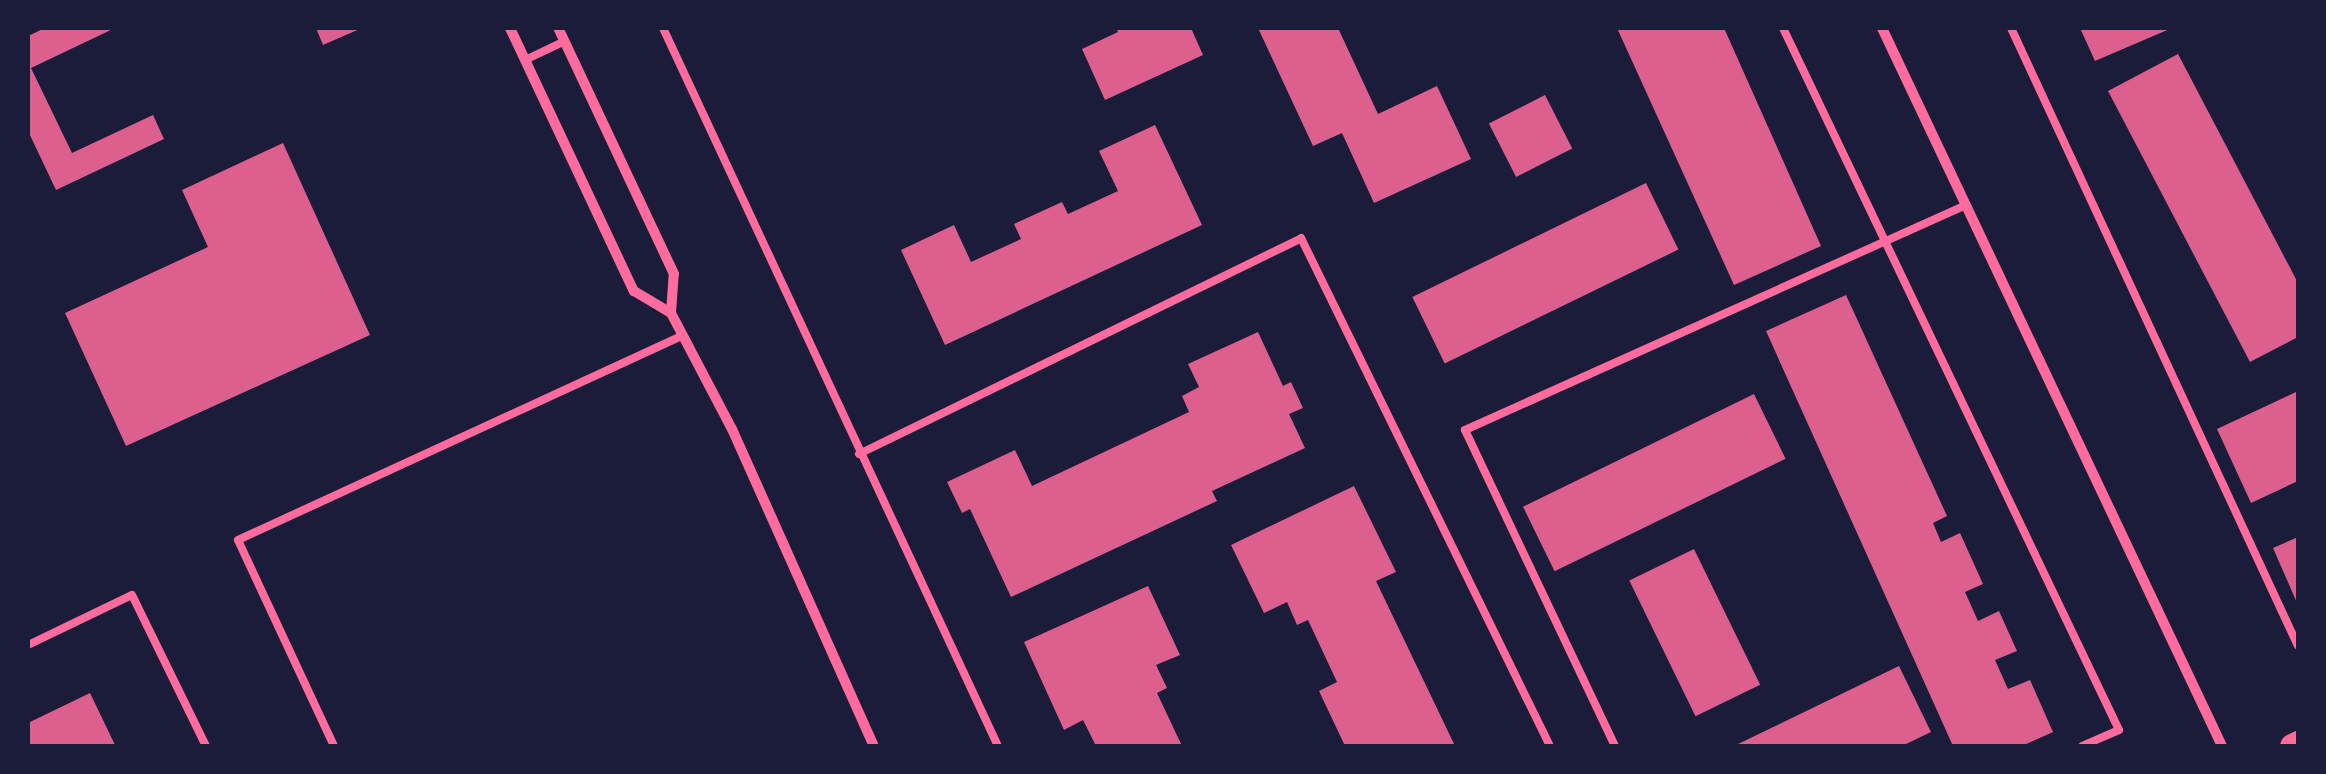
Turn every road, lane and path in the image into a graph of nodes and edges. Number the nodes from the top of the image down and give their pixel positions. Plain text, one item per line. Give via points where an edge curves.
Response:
1 (510, 28) edge
2 (558, 28) edge
3 (662, 28) edge
4 (1782, 28) edge
5 (1882, 28) edge
6 (2011, 28) edge
7 (565, 41) junction
8 (525, 60) junction
9 (1966, 205) junction
10 (1884, 242) junction
11 (671, 313) junction
12 (682, 335) junction
13 (859, 454) junction
14 (28, 644) edge
15 (2298, 646) edge
16 (206, 746) edge
17 (334, 746) edge
18 (874, 746) edge
19 (998, 746) edge
20 (1550, 746) edge
21 (1615, 746) edge
22 (2082, 746) edge
23 (2222, 746) edge

1 - 8 street
2 - 7 street
3 - 13 lane
4 - 10 lane
5 - 9 street
6 - 15 lane
7 - 8 lane
7 - 11 street via 674,274
8 - 11 street via 634,291
9 - 10 lane
9 - 23 street
10 - 21 lane via 1465,430
10 - 22 lane via 2118,730
11 - 12 street
12 - 17 lane via 238,540
12 - 18 street via 732,429
13 - 19 lane
13 - 20 lane via 1300,238
14 - 16 lane via 132,596

